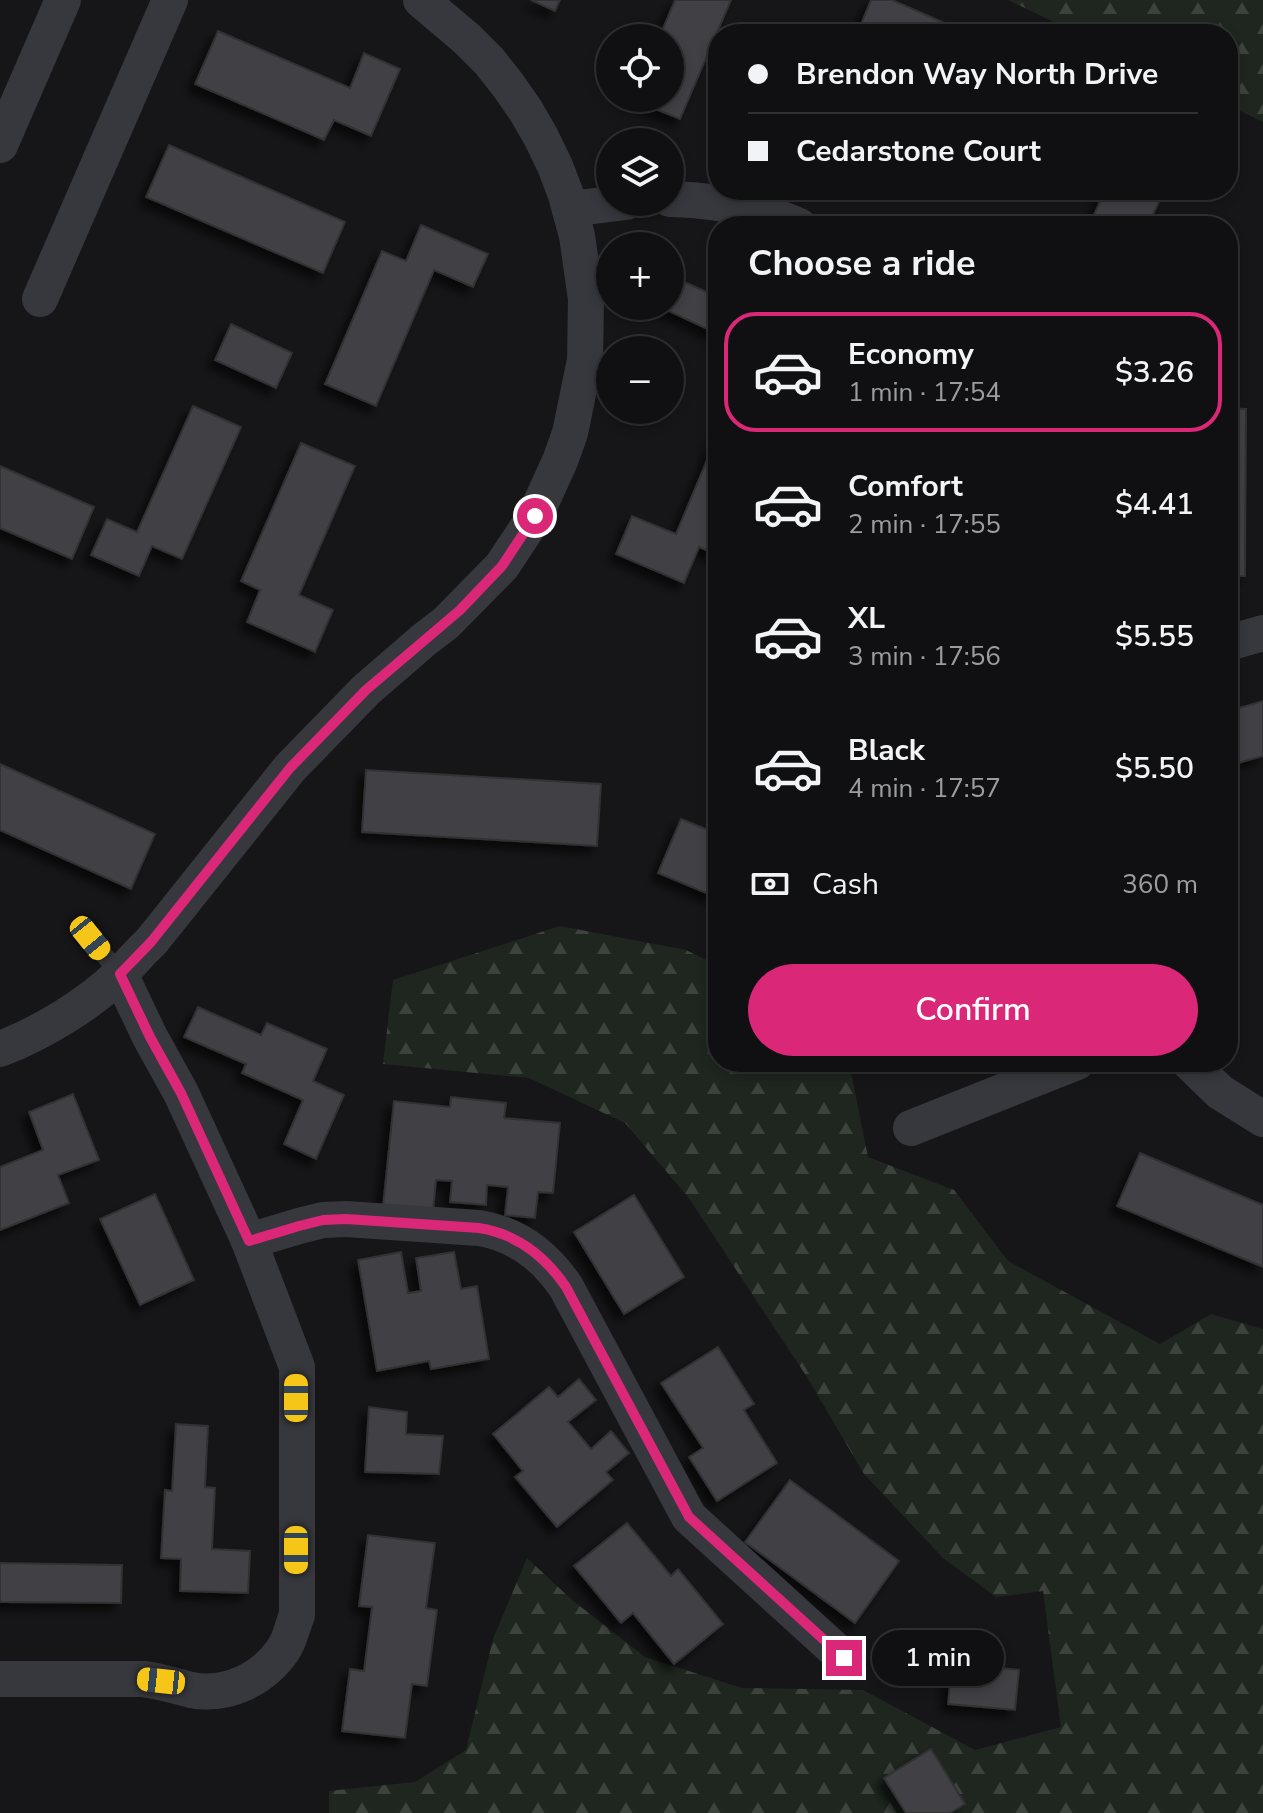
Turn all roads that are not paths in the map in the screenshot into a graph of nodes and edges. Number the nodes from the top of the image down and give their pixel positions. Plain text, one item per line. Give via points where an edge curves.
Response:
1 (63, 0) edge
2 (170, 0) edge
3 (421, 0) edge
4 (0, 145) edge
5 (684, 199) edge
6 (596, 206) edge
7 (570, 209) junction
8 (771, 216) edge
9 (40, 299) dead end
10 (1263, 633) edge
11 (1238, 640) edge
12 (90, 938) dead end
13 (120, 974) junction
14 (0, 1049) edge
15 (1052, 1072) edge
16 (1199, 1072) edge
17 (1263, 1119) edge
18 (911, 1128) dead end
19 (249, 1241) junction
20 (844, 1658) dead end
21 (0, 1679) edge

1 - 4 street
2 - 9 street
3 - 7 street via 489,61 517,98 555,166
5 - 8 street
6 - 7 street
7 - 13 street via 586,299 585,360 570,433 535,516 502,566 460,610 378,680 290,768
10 - 11 street
12 - 13 lane
13 - 14 street via 51,1024
13 - 19 street
15 - 18 street
16 - 17 street
19 - 20 street via 323,1220 346,1219 479,1228 530,1248 566,1287 689,1517
19 - 21 street via 297,1367 297,1615 284,1649 262,1672 237,1687 208,1691 143,1679

